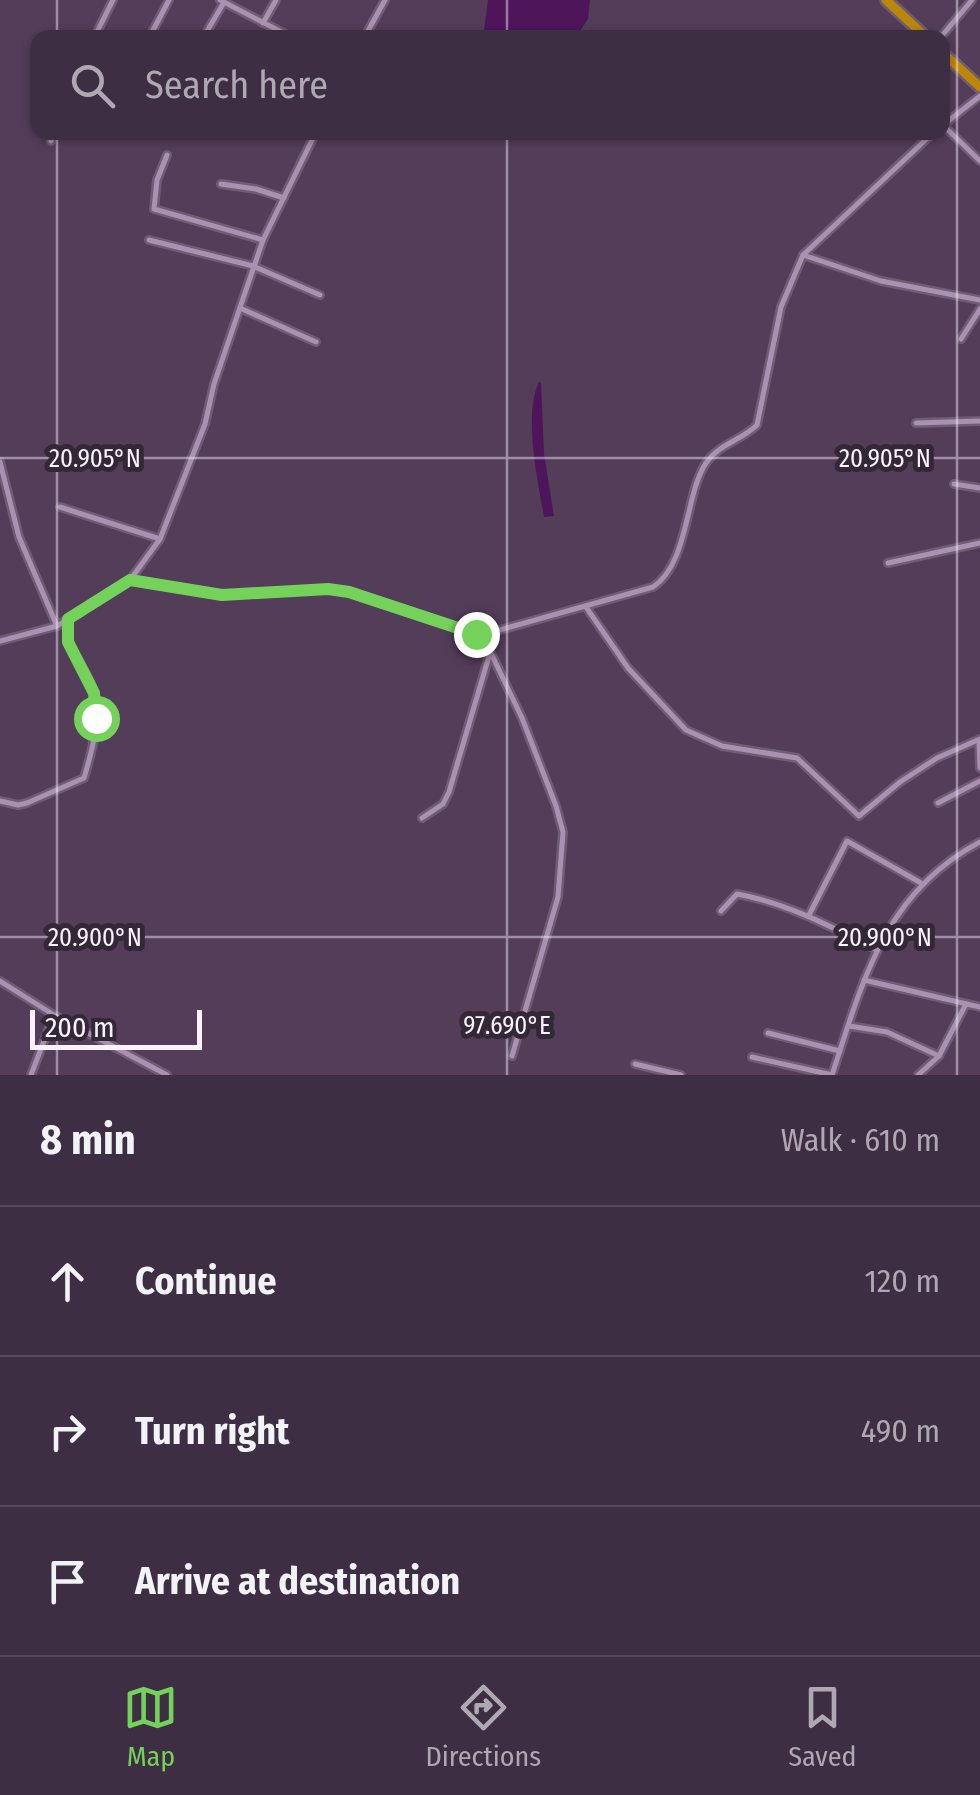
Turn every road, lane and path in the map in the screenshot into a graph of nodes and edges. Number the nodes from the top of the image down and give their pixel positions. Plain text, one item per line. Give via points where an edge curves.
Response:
1 (113, 0) edge
2 (169, 0) edge
3 (276, 0) edge
4 (384, 0) edge
5 (886, 0) edge
6 (972, 0) edge
7 (221, 2) edge
8 (263, 23) junction
9 (98, 30) edge
10 (152, 30) edge
11 (207, 30) edge
12 (277, 30) edge
13 (368, 30) edge
14 (918, 30) edge
15 (947, 30) edge
16 (950, 59) edge
17 (980, 86) edge
18 (980, 96) edge
19 (950, 120) edge
20 (950, 133) edge
21 (312, 140) edge
22 (925, 140) edge
23 (167, 156) dead end
24 (980, 161) edge
25 (222, 184) dead end
26 (284, 198) junction
27 (148, 240) dead end
28 (264, 240) junction
29 (803, 255) junction
30 (254, 266) junction
31 (320, 294) dead end
32 (980, 300) edge
33 (240, 308) junction
34 (980, 309) edge
35 (961, 339) dead end
36 (316, 342) dead end
37 (980, 421) edge
38 (916, 423) dead end
39 (0, 462) edge
40 (954, 484) dead end
41 (980, 488) edge
42 (60, 507) dead end
43 (160, 540) junction
44 (980, 543) edge
45 (888, 563) dead end
46 (130, 580) junction
47 (586, 607) junction
48 (68, 619) junction
49 (57, 626) junction
50 (490, 633) junction
51 (482, 635) junction
52 (0, 640) edge
53 (489, 650) junction
54 (979, 740) edge
55 (980, 768) edge
56 (980, 780) edge
57 (0, 801) edge
58 (938, 803) dead end
59 (422, 818) dead end
60 (980, 842) edge
61 (921, 883) junction
62 (722, 911) dead end
63 (809, 915) junction
64 (877, 950) junction
65 (0, 980) edge
66 (864, 980) junction
67 (966, 1004) junction
68 (980, 1007) edge
69 (54, 1015) junction
70 (849, 1026) junction
71 (768, 1032) dead end
72 (840, 1051) junction
73 (512, 1056) dead end
74 (752, 1056) dead end
75 (940, 1056) junction
76 (635, 1064) dead end
77 (31, 1075) edge
78 (168, 1075) edge
79 (681, 1075) edge
80 (832, 1075) edge
81 (918, 1075) edge

1 - 9 street
2 - 10 street
3 - 8 street
4 - 13 street
5 - 14 highway
6 - 15 street
7 - 8 street
7 - 11 street
8 - 12 street
16 - 17 highway
18 - 19 street
20 - 24 street
21 - 26 street
22 - 29 street
23 - 28 street via 154,209
25 - 26 street
26 - 28 street
27 - 30 street
28 - 30 street
29 - 32 street via 881,282
29 - 47 street via 781,308 757,424 706,464 666,576 653,587
30 - 31 street
30 - 33 street
33 - 36 street
33 - 43 street
34 - 35 street
37 - 38 street
39 - 49 street via 19,536
40 - 41 street
42 - 43 street
43 - 46 street
44 - 45 street
46 - 48 street
46 - 51 street via 222,595 349,592
47 - 50 street
47 - 54 street via 628,668 686,730 722,746 797,758 860,816 937,758
48 - 49 street
48 - 57 street via 68,642 95,705 84,778 28,803
49 - 52 street
50 - 51 street
50 - 53 street
51 - 53 street
53 - 59 street via 448,792
53 - 73 street via 563,832 558,897
54 - 55 street
56 - 58 street
60 - 61 street
61 - 63 street via 847,841
61 - 64 street
62 - 63 street via 736,894
63 - 64 street
64 - 66 street
65 - 69 street
66 - 67 street
66 - 70 street
67 - 68 street
67 - 75 street
69 - 77 street
69 - 78 street
70 - 72 street
70 - 75 street via 898,1035
71 - 72 street
72 - 80 street
74 - 80 street
75 - 81 street
76 - 79 street

